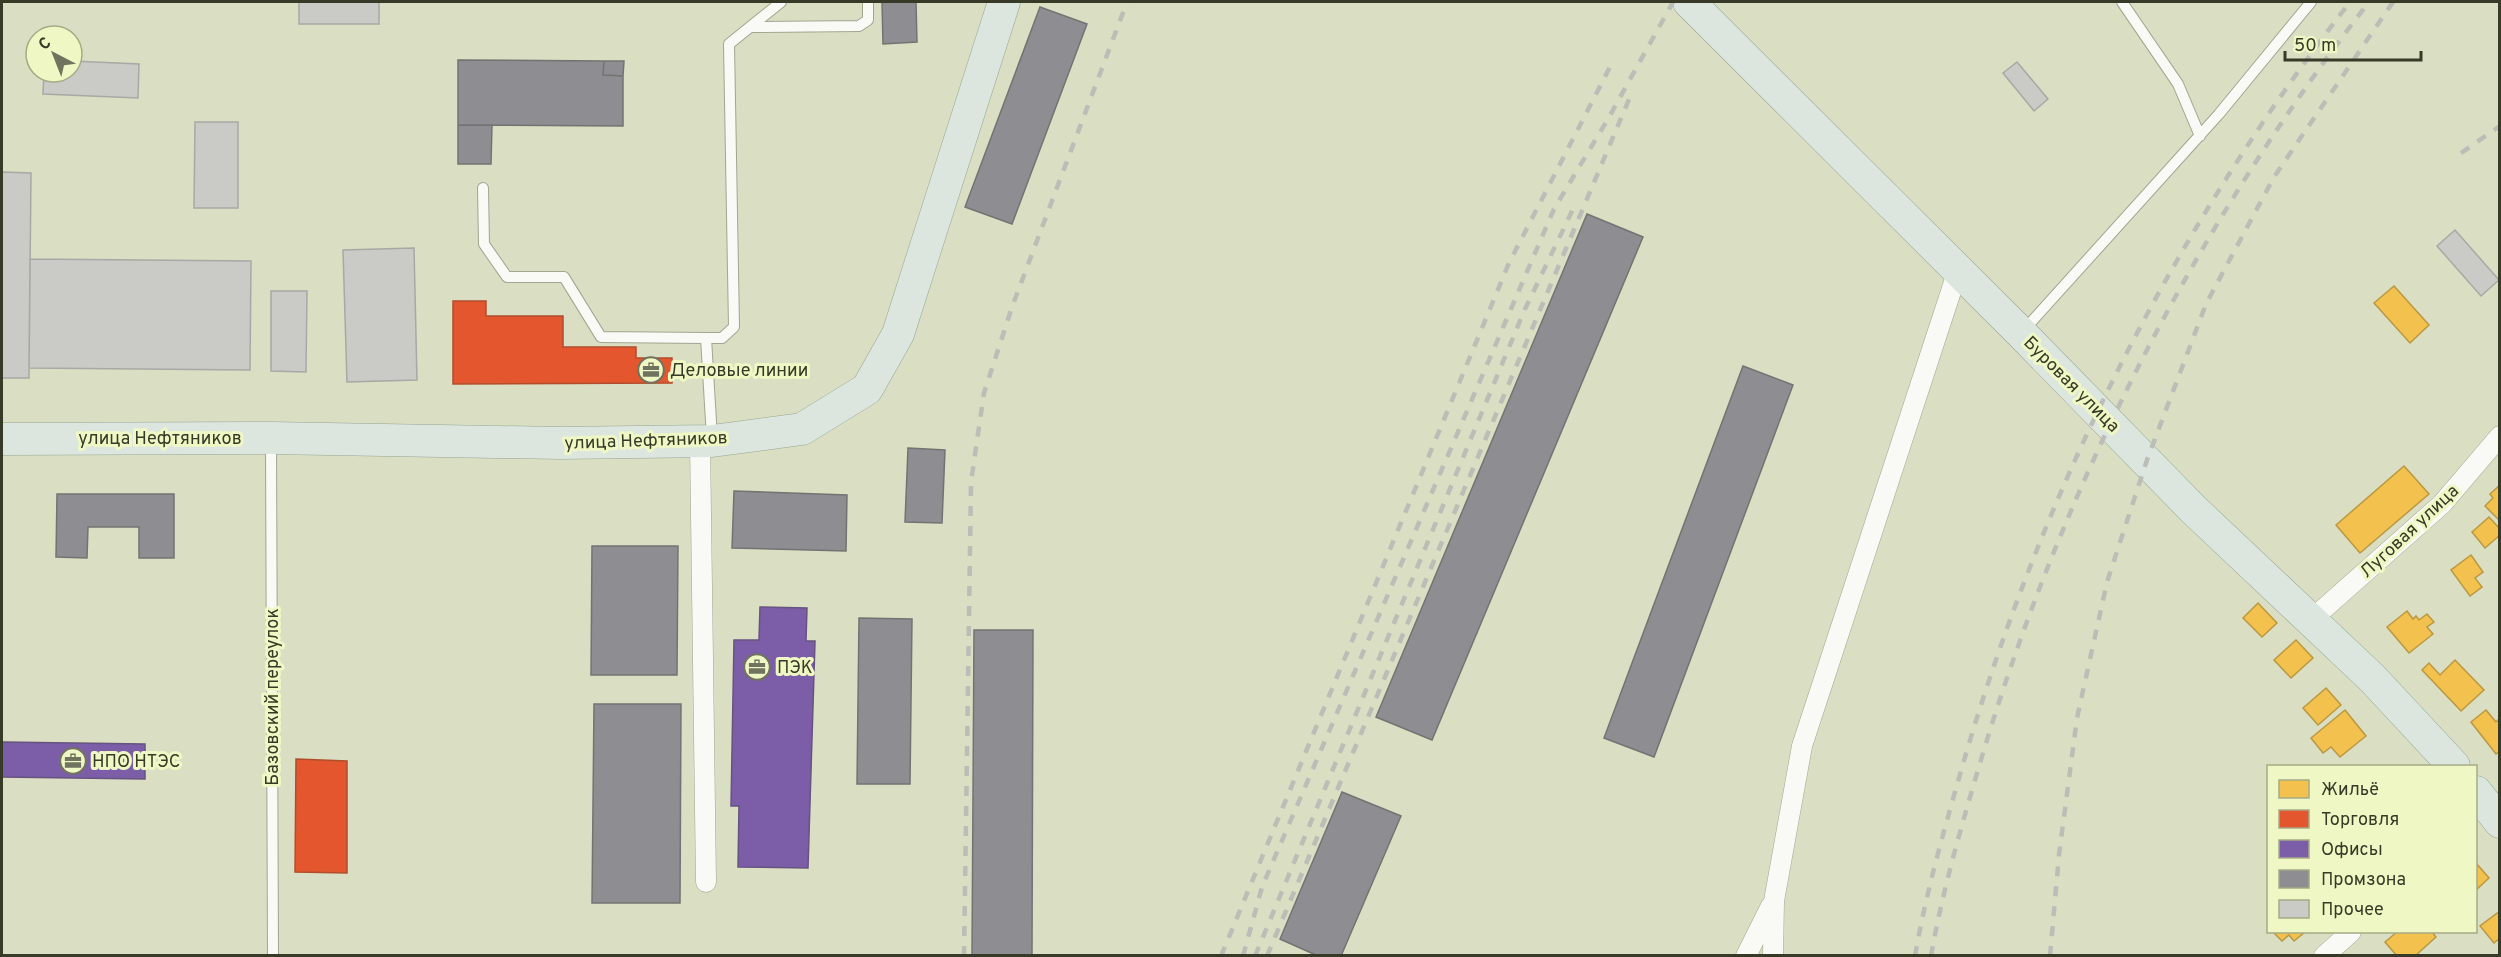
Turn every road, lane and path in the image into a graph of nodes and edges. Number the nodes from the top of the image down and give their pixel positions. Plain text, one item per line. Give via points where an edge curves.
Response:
1 (781, 2) edge
2 (868, 2) edge
3 (1004, 2) edge
4 (1689, 2) edge
5 (2122, 2) edge
6 (2311, 2) edge
7 (751, 27) junction
8 (2200, 136) junction
9 (483, 188) dead end
10 (1958, 270) junction
11 (2022, 333) junction
12 (706, 338) junction
13 (2499, 436) edge
14 (271, 438) junction
15 (2, 440) edge
16 (706, 441) junction
17 (2311, 620) junction
18 (2453, 765) edge
19 (706, 882) dead end
20 (1774, 901) junction
21 (2350, 933) edge
22 (273, 956) edge
23 (1746, 956) edge
24 (1773, 956) edge
25 (2324, 956) edge

1 - 7 lane
2 - 7 lane via 868,20 858,26
3 - 16 main road, улица Нефтяников via 898,334 867,389 802,429
4 - 10 main road, Буровая улица
5 - 8 lane via 2178,84
6 - 8 lane
7 - 12 lane via 729,44 734,327 722,338
8 - 11 lane
9 - 12 lane via 484,244 507,277 564,277 601,337
10 - 11 main road, Буровая улица
10 - 20 street via 1802,746
11 - 17 main road, Буровая улица via 2193,509
12 - 16 lane
13 - 17 street, Луговая улица via 2442,504
14 - 15 main road, улица Нефтяников
14 - 16 main road, улица Нефтяников via 560,443
14 - 22 lane, Базовский переулок
16 - 19 street
17 - 18 main road, Буровая улица
20 - 23 street
20 - 24 street
21 - 25 street

